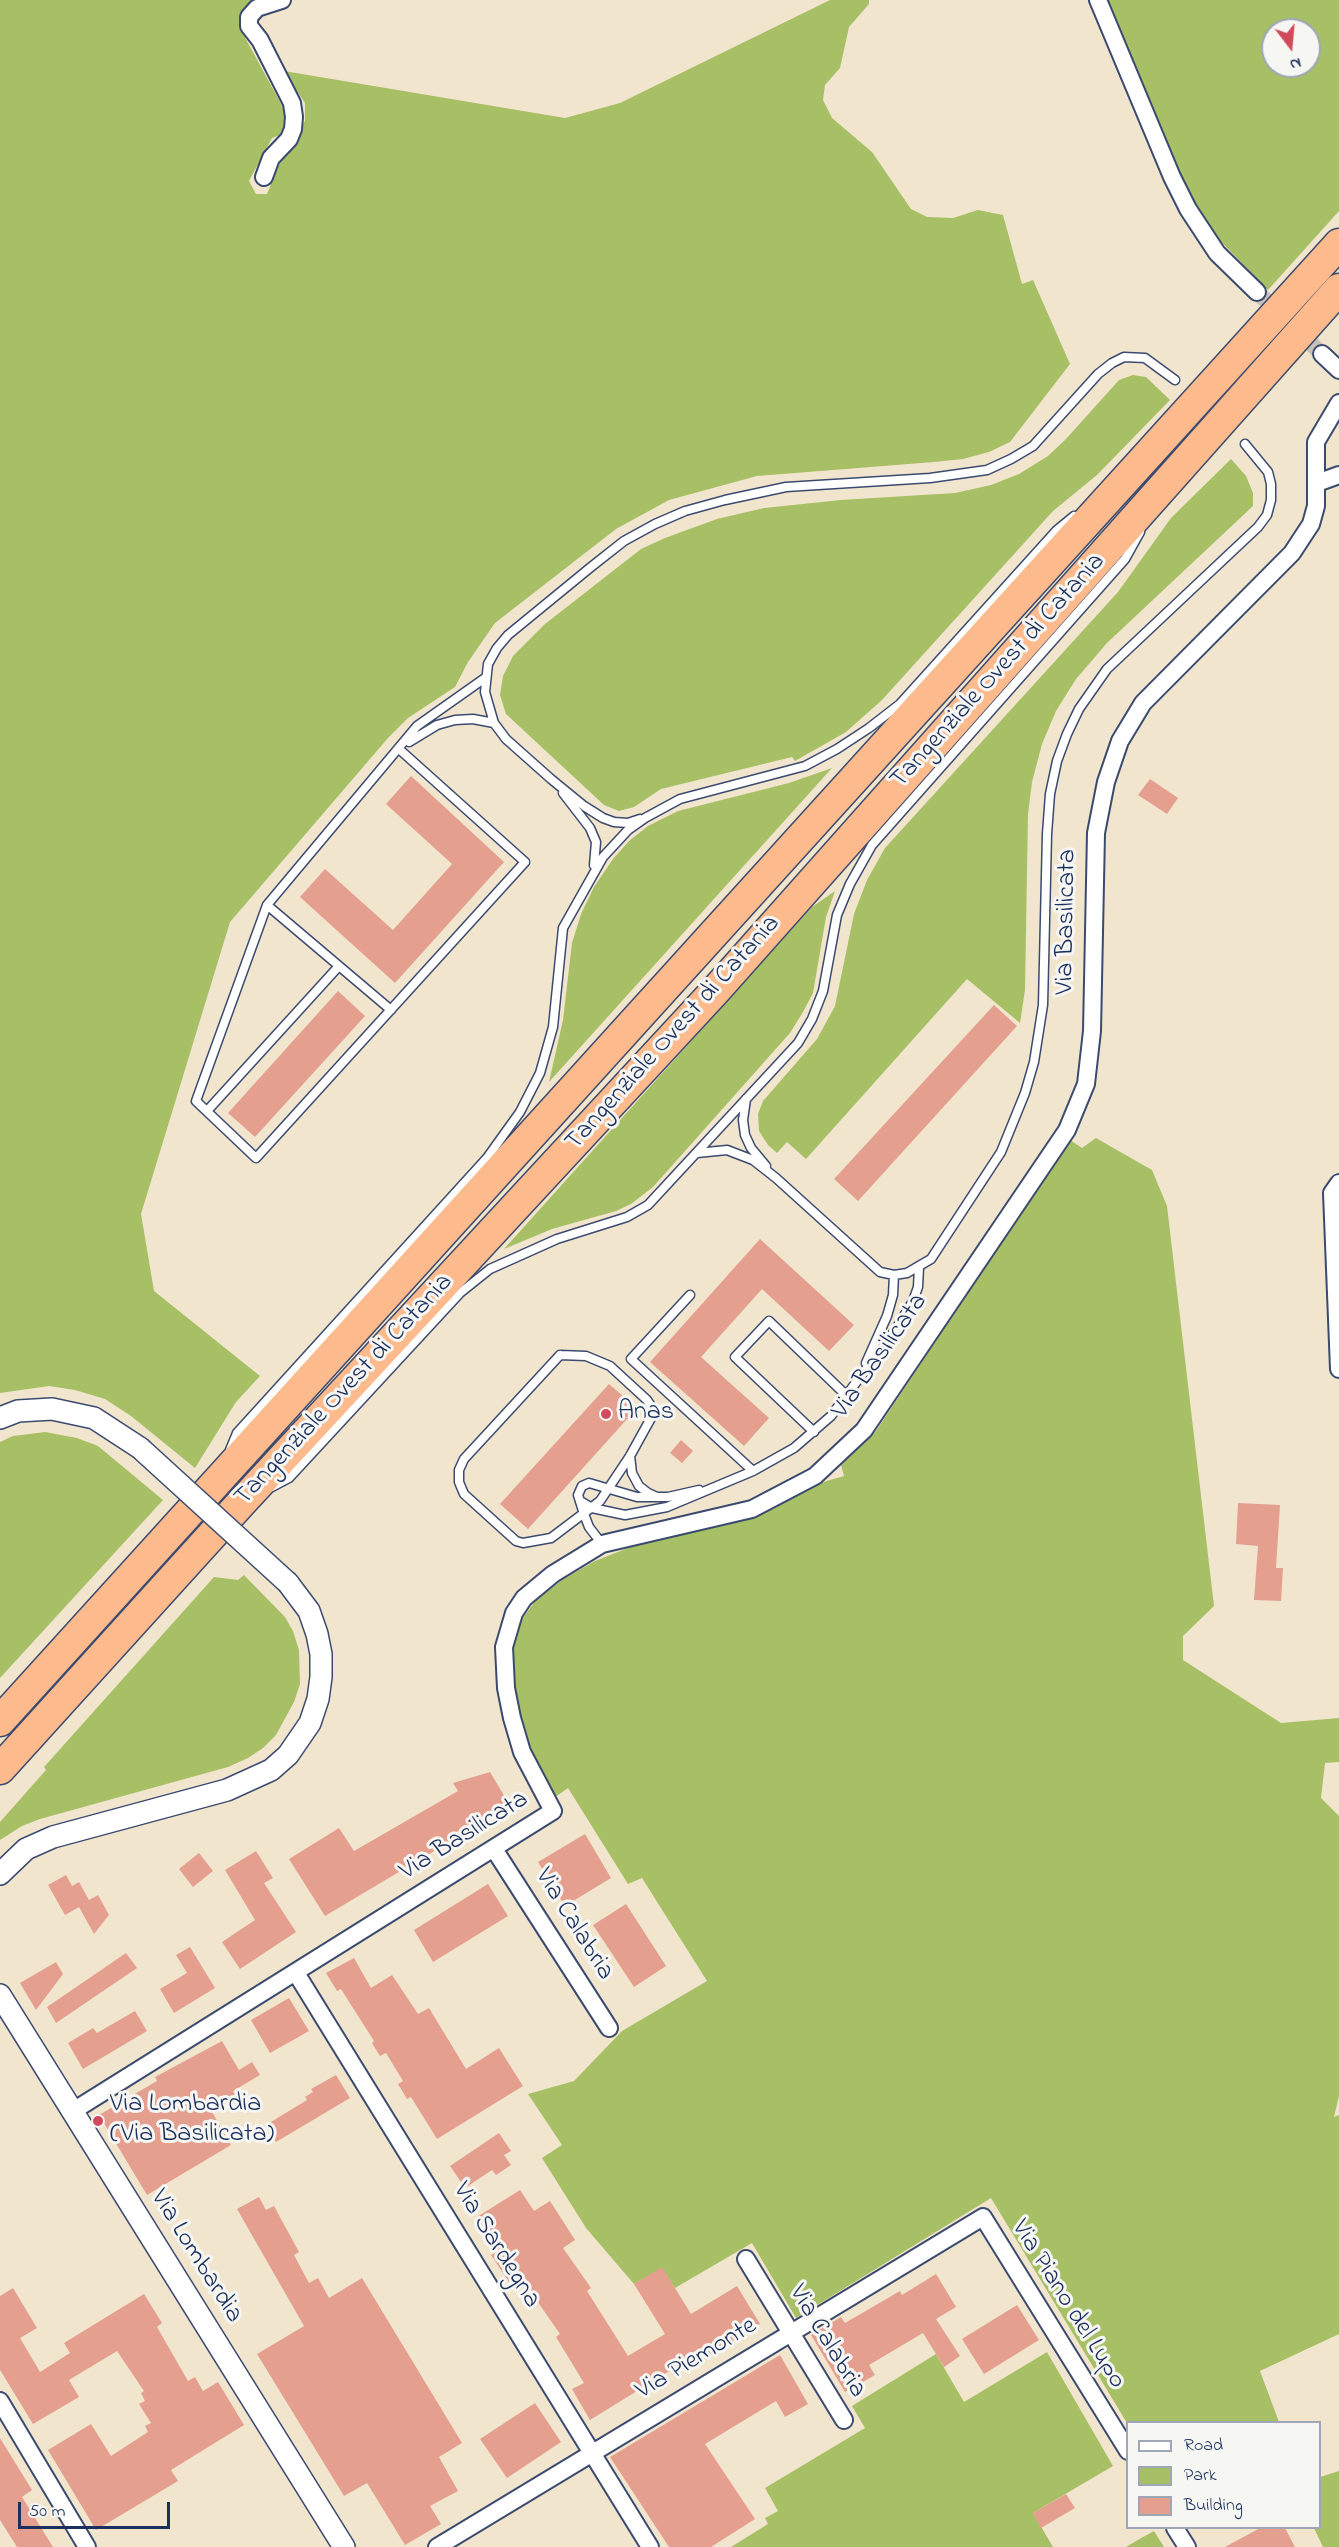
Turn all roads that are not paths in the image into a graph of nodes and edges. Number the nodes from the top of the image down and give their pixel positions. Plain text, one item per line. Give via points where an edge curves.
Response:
1 (282, 0) edge
2 (1098, 0) edge
3 (264, 177) dead end
4 (1339, 243) edge
5 (1339, 290) edge
6 (1257, 292) tunnel mouth
7 (1322, 354) tunnel mouth
8 (1339, 370) edge
9 (1175, 380) dead end
10 (1339, 403) edge
11 (1245, 444) dead end
12 (1156, 445) junction
13 (1174, 475) junction
14 (1339, 475) edge
15 (1317, 483) junction
16 (1102, 491) dead end
17 (1084, 507) dead end
18 (485, 678) junction
19 (494, 723) junction
20 (399, 749) junction
21 (551, 779) junction
22 (645, 818) junction
23 (591, 877) junction
24 (267, 905) junction
25 (339, 966) junction
26 (391, 1010) junction
27 (746, 1099) junction
28 (207, 1111) junction
29 (696, 1153) junction
30 (776, 1178) junction
31 (1339, 1182) edge
32 (919, 1267) junction
33 (894, 1275) junction
34 (690, 1295) dead end
35 (1339, 1368) edge
36 (861, 1375) junction
37 (848, 1396) junction
38 (0, 1418) edge
39 (814, 1432) junction
40 (630, 1456) junction
41 (753, 1471) junction
42 (216, 1482) junction
43 (714, 1486) junction
44 (607, 1490) junction
45 (657, 1497) junction
46 (580, 1501) junction
47 (242, 1502) junction
48 (592, 1508) junction
49 (584, 1514) junction
50 (602, 1544) junction
51 (0, 1721) edge
52 (0, 1769) edge
53 (494, 1849) junction
54 (0, 1874) edge
55 (296, 1973) junction
56 (0, 1995) edge
57 (609, 2028) dead end
58 (73, 2111) junction
59 (983, 2217) joint
60 (746, 2259) dead end
61 (791, 2333) junction
62 (0, 2401) edge
63 (844, 2420) dead end
64 (1126, 2448) edge
65 (592, 2453) junction
66 (1176, 2529) edge
67 (87, 2547) edge
68 (344, 2547) edge
69 (437, 2547) edge
70 (650, 2547) edge
71 (1187, 2547) edge

1 - 3 street via 257,8 249,17 249,27 260,40 292,103 294,117 289,139 271,158
2 - 6 street via 1188,209 1217,253
4 - 12 highway, Tangenziale Ovest di Catania
5 - 13 highway, Tangenziale Ovest di Catania
7 - 8 street
9 - 18 lane via 1145,358 1124,357 1098,374 1033,446 987,470 764,491 685,511 655,524 608,554 508,635 496,648
10 - 15 street, Via Basilicata via 1316,442
11 - 32 lane via 1269,478 1271,500 1267,515 1107,669 1083,701 1067,734 1050,794 1043,1005 1031,1072 1000,1152 931,1259
12 - 16 lane
12 - 42 highway, Tangenziale Ovest di Catania
13 - 27 lane via 1125,559 872,845 837,915 823,991 812,1019 798,1042
13 - 47 highway, Tangenziale Ovest di Catania via 716,990
14 - 15 street
15 - 50 street, Via Basilicata via 1311,524 1292,553 1143,703 1120,741 1106,782 1096,833 1092,1031 1086,1084 1067,1130 1009,1217 864,1430 815,1476 752,1509
17 - 22 lane via 1058,530 900,704 869,728 805,766 680,799
18 - 19 lane
18 - 20 lane via 424,719
19 - 20 lane via 454,720 422,732
19 - 21 lane
20 - 24 lane
20 - 26 lane via 525,862
21 - 22 lane via 584,806 614,822
21 - 23 lane via 590,828 596,842 597,857
22 - 23 lane via 603,857
23 - 42 lane via 563,928 553,1027 540,1073 519,1112 487,1158 237,1433
24 - 25 lane
24 - 28 lane via 196,1101
25 - 26 lane
25 - 28 lane
26 - 28 lane via 256,1158
27 - 29 lane
27 - 30 lane via 745,1135
29 - 30 lane via 727,1149 753,1160
29 - 47 lane via 648,1205 620,1220 557,1239 490,1269 460,1293 289,1478
30 - 33 lane via 880,1272
31 - 35 street via 1332,1193
32 - 33 lane
32 - 36 lane via 913,1301
33 - 36 lane via 887,1316
34 - 41 lane via 631,1359
36 - 37 lane
37 - 39 lane
37 - 39 lane via 769,1321 735,1357
38 - 54 street, bridge via 18,1411 52,1409 83,1415 140,1448 288,1583 309,1611 321,1665 318,1699 310,1723 288,1755 271,1770 227,1790 53,1837 26,1849
39 - 41 lane via 773,1462
40 - 44 lane
40 - 45 lane via 639,1486
40 - 49 lane via 651,1418 653,1409 647,1400 605,1362 586,1356 560,1356 459,1470 464,1494 516,1541 551,1538
41 - 43 lane
42 - 51 highway, Tangenziale Ovest di Catania
43 - 45 lane
43 - 48 lane via 681,1502 640,1514
44 - 45 lane
44 - 46 lane via 589,1483 582,1486
44 - 48 lane
46 - 48 lane
46 - 49 lane
47 - 52 highway, Tangenziale Ovest di Catania
48 - 49 lane
49 - 50 lane
50 - 53 street, Via Basilicata via 563,1567 524,1598 508,1629 504,1647 512,1718 522,1752 554,1812
53 - 55 street, Via Basilicata
53 - 57 street, Via Calabria
55 - 58 street, Via Basilicata
55 - 65 street, Via Sardegna
56 - 58 street, Via Lombardia
58 - 68 street, Via Lombardia
59 - 61 street, Via Piemonte
59 - 64 street, Via Piano del Lupo
60 - 61 street, Via Calabria
61 - 63 street, Via Calabria
61 - 65 street, Via Piemonte
62 - 67 street
65 - 69 street, Via Piemonte
65 - 70 street, Via Sardegna
66 - 71 street

